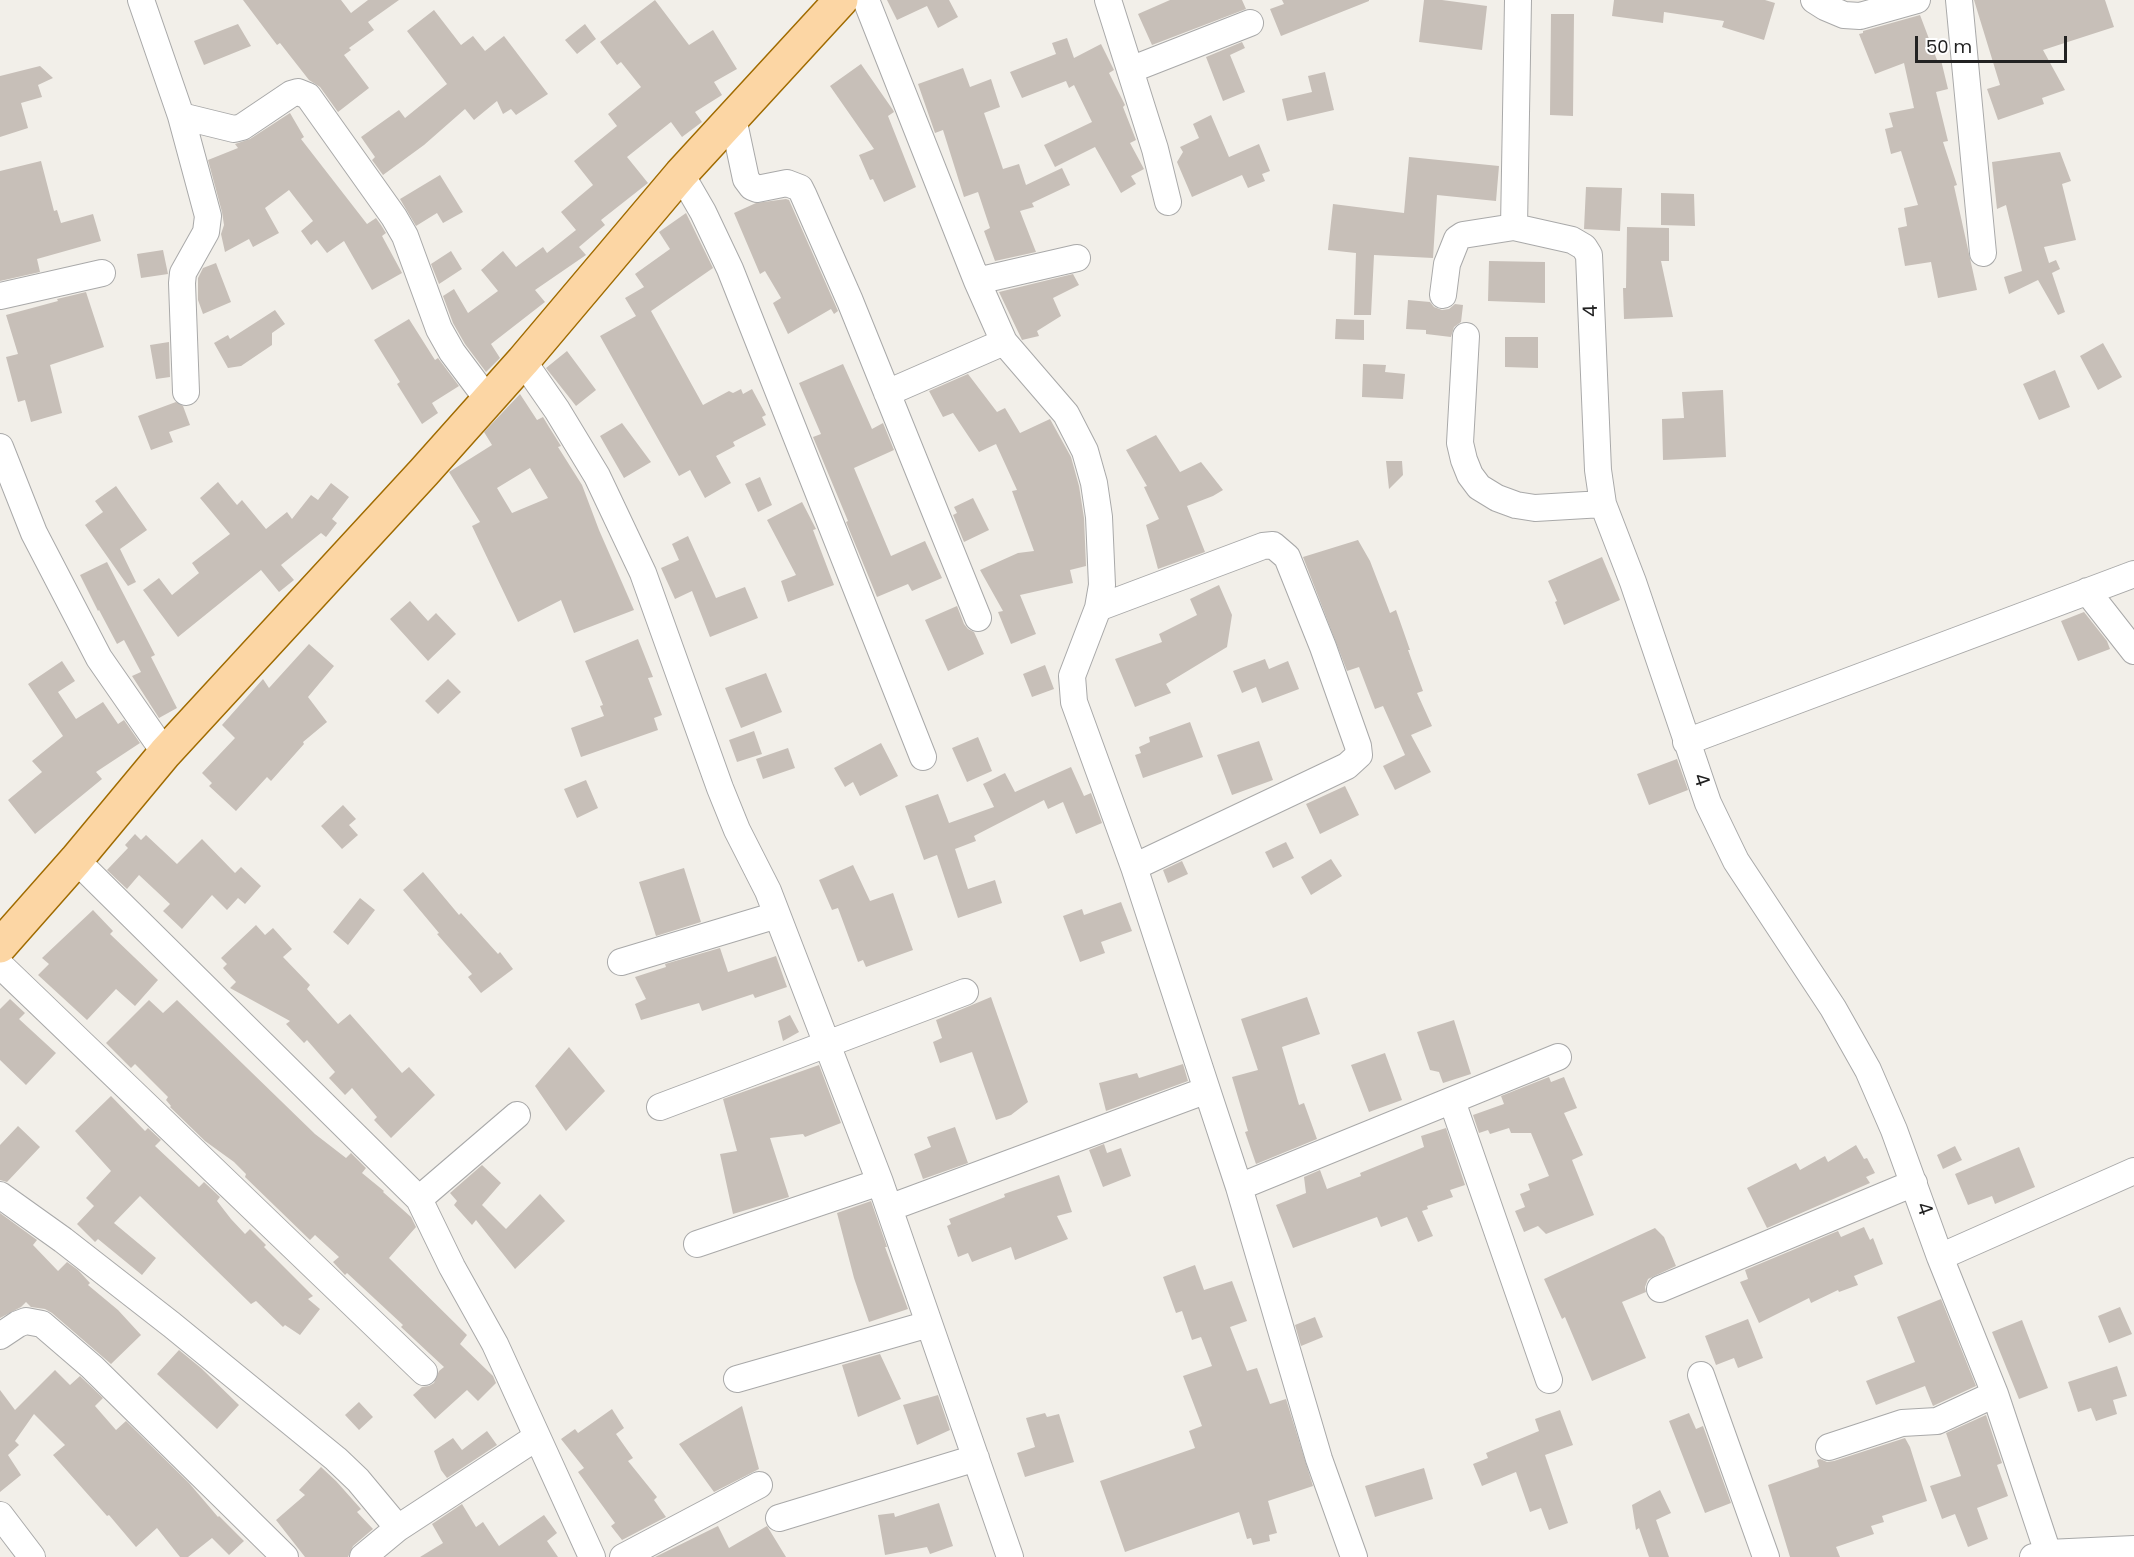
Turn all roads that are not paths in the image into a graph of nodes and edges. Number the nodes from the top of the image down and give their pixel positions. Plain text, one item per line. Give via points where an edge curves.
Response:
1 (141, 0) edge
2 (841, 0) edge
3 (866, 0) edge
4 (1108, 0) edge
5 (1518, 0) edge
6 (1814, 0) edge
7 (1917, 0) edge
8 (1959, 0) edge
9 (1250, 23) dead end
10 (1130, 70) junction
11 (182, 116) junction
12 (733, 118) junction
13 (681, 174) junction
14 (1168, 202) dead end
15 (1514, 227) junction
16 (1983, 253) dead end
17 (1077, 258) dead end
18 (102, 273) dead end
19 (977, 281) junction
20 (0, 296) edge
21 (1443, 296) dead end
22 (1466, 336) dead end
23 (1004, 342) junction
24 (523, 361) junction
25 (186, 392) dead end
26 (887, 393) junction
27 (488, 400) junction
28 (0, 447) edge
29 (1603, 504) junction
30 (2134, 574) edge
31 (2087, 591) junction
32 (1098, 608) junction
33 (978, 618) dead end
34 (2134, 651) edge
35 (1686, 742) junction
36 (165, 753) junction
37 (922, 757) dead end
38 (76, 860) junction
39 (1134, 867) junction
40 (777, 915) junction
41 (0, 946) edge
42 (621, 962) dead end
43 (0, 965) edge
44 (965, 992) dead end
45 (826, 1044) junction
46 (1558, 1057) dead end
47 (1207, 1090) junction
48 (1452, 1101) junction
49 (660, 1107) dead end
50 (517, 1115) dead end
51 (2134, 1171) edge
52 (879, 1182) junction
53 (1914, 1183) junction
54 (1239, 1187) junction
55 (0, 1195) edge
56 (419, 1199) junction
57 (889, 1208) junction
58 (697, 1244) dead end
59 (1940, 1257) junction
60 (1660, 1289) dead end
61 (929, 1324) junction
62 (0, 1336) edge
63 (424, 1372) dead end
64 (1701, 1375) dead end
65 (737, 1379) dead end
66 (1549, 1380) dead end
67 (1995, 1394) junction
68 (537, 1437) junction
69 (1829, 1447) dead end
70 (976, 1458) junction
71 (759, 1485) dead end
72 (0, 1515) edge
73 (779, 1518) dead end
74 (398, 1528) junction
75 (2134, 1549) edge
76 (2040, 1555) edge
77 (32, 1557) edge
78 (285, 1557) edge
79 (363, 1557) edge
80 (592, 1557) edge
81 (623, 1557) edge
82 (1010, 1557) edge
83 (1354, 1557) edge
84 (1766, 1557) edge

1 - 11 street
2 - 12 main road
3 - 19 street
4 - 10 street
5 - 15 street
6 - 7 street via 1844,15 1860,16
8 - 16 street
9 - 10 street
10 - 14 street
11 - 25 street via 208,224 183,273
11 - 27 street via 234,129 291,93 308,96 394,217 405,236 439,329
12 - 13 main road
12 - 26 street via 746,179 752,187 787,183 800,188
13 - 24 main road
13 - 37 street via 730,269
15 - 21 street via 1457,239 1447,264
15 - 29 street, 4 via 1572,240 1589,255 1598,470
17 - 19 street
18 - 20 street
19 - 23 street
22 - 29 street via 1460,443 1470,475 1479,487 1497,498 1535,508
23 - 26 street
23 - 32 street via 1066,414 1085,451 1099,517 1102,585
24 - 27 main road
24 - 40 street via 597,476 643,573 720,788
26 - 33 street
27 - 36 main road
28 - 36 street via 34,533 99,658
29 - 35 street, 4
30 - 31 street
31 - 34 street
31 - 35 street
32 - 39 street via 1071,687
32 - 39 street via 1273,545 1287,557 1358,746 1359,755 1347,766
35 - 53 street, 4 via 1708,803 1736,861 1833,1008 1868,1070
36 - 38 main road
38 - 41 main road
38 - 56 street
39 - 47 street
40 - 42 street
40 - 45 street
43 - 63 street
44 - 45 street
45 - 49 street
45 - 52 street
46 - 48 street
47 - 54 street
47 - 57 street
48 - 54 street
48 - 66 street
50 - 56 street
51 - 59 street
52 - 57 street
52 - 58 street
53 - 59 street, 4
53 - 60 street
54 - 83 street via 1319,1459
55 - 74 street via 172,1325 336,1459
56 - 68 street via 495,1344
57 - 61 street
59 - 67 street, 4
61 - 65 street
61 - 70 street
62 - 78 street via 26,1321 42,1324 92,1367
64 - 84 street
67 - 69 street via 1937,1420 1902,1423
67 - 76 street, 4
68 - 74 street
68 - 80 street
70 - 73 street
70 - 82 street
71 - 81 street
72 - 77 street
74 - 79 street
75 - 76 street

